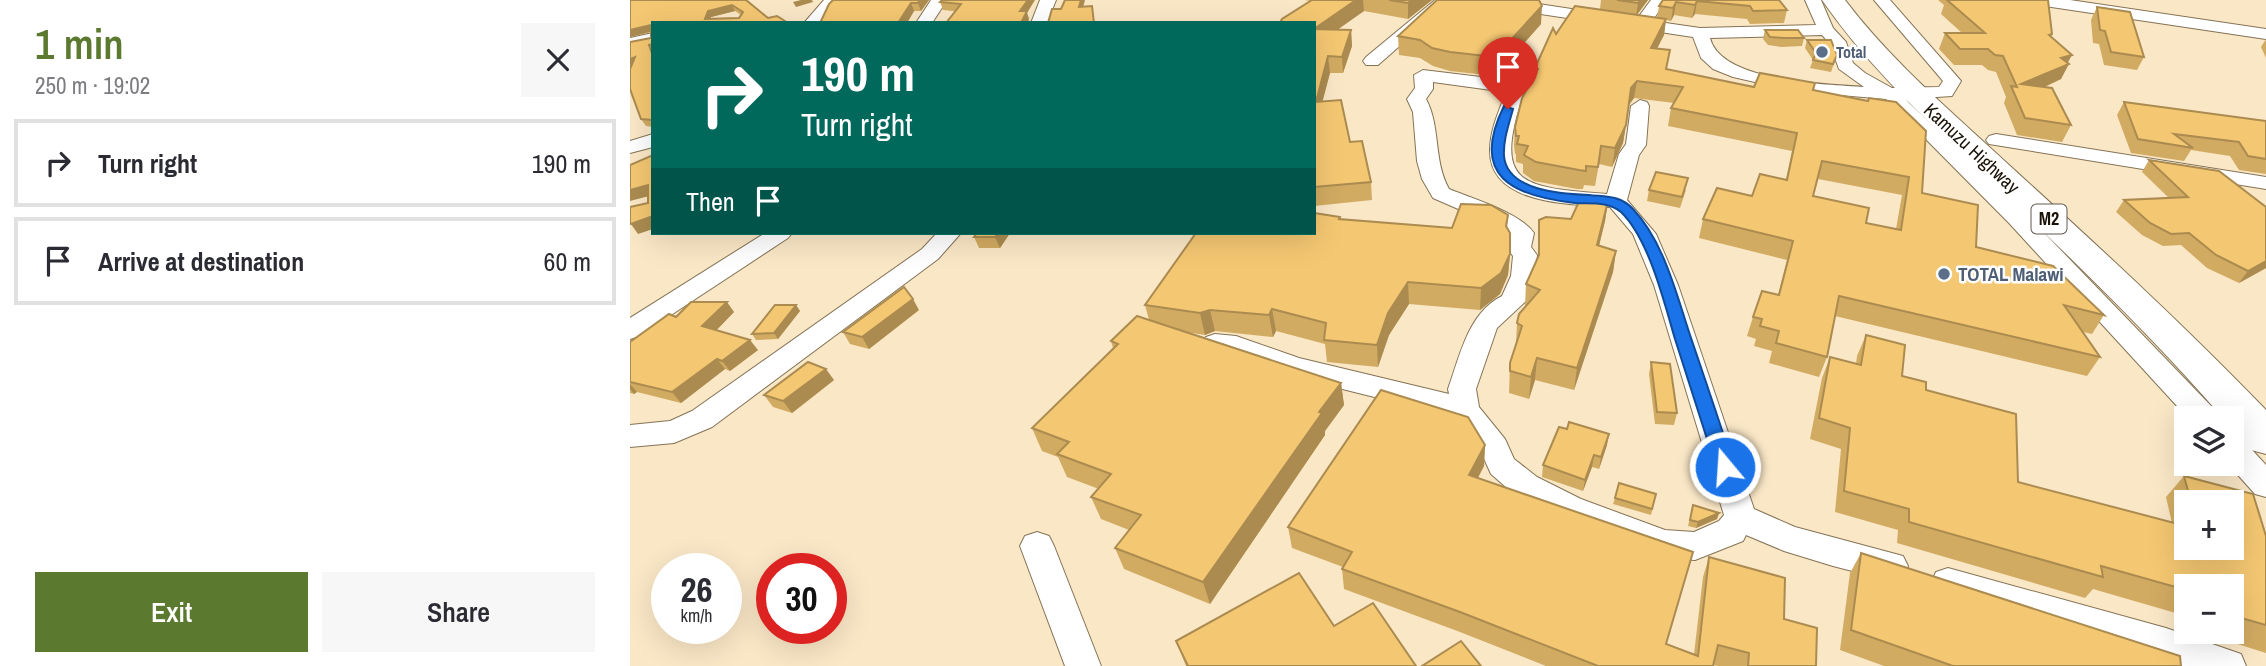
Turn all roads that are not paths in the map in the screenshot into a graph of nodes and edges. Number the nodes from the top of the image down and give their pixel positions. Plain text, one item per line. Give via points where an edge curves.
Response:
1 (832, 0) edge
2 (939, 0) edge
3 (1048, 0) edge
4 (1444, 0) edge
5 (1481, 0) edge
6 (1659, 0) edge
7 (1813, 0) edge
8 (1861, 0) edge
9 (1882, 0) edge
10 (2038, 0) edge
11 (1572, 7) edge
12 (814, 21) edge
13 (925, 21) edge
14 (1040, 21) edge
15 (1640, 26) junction
16 (1841, 28) edge
17 (1700, 33) junction
18 (2266, 34) edge
19 (651, 38) edge
20 (630, 43) edge
21 (1372, 61) dead end
22 (1917, 93) junction
23 (1640, 106) dead end
24 (1996, 140) junction
25 (651, 142) edge
26 (630, 147) edge
27 (2266, 183) edge
28 (1616, 201) junction
29 (777, 235) edge
30 (947, 235) edge
31 (630, 330) edge
32 (1215, 343) edge
33 (2266, 400) edge
34 (2193, 406) edge
35 (1465, 410) junction
36 (630, 436) edge
37 (2266, 438) edge
38 (2244, 461) edge
39 (2266, 485) edge
40 (1741, 517) junction
41 (1037, 546) dead end
42 (1083, 666) edge
43 (2228, 666) edge

1 - 12 street
2 - 13 street
3 - 14 street
4 - 21 street
5 - 11 street
6 - 15 street
7 - 16 street
8 - 22 highway, Kamuzu Highway / M2 via 1891,40
9 - 22 street via 1952,81
10 - 18 street
11 - 15 street
15 - 17 street
16 - 17 street
16 - 22 highway, Kamuzu Highway / M2
17 - 22 street via 1706,54 1727,69 1745,74 1819,89
19 - 20 street
22 - 24 highway, Kamuzu Highway / M2
22 - 34 street via 1902,107 2017,218
22 - 37 highway, Kamuzu Highway / M2 via 2213,379
23 - 28 street via 1636,145 1629,154
24 - 27 street
24 - 33 highway, Kamuzu Highway / M2
25 - 26 street
28 - 35 street via 1530,190 1506,177 1498,158 1499,141 1516,89 1423,75 1424,89 1416,99 1423,112 1433,179 1441,193 1522,233 1519,248 1525,255 1513,301 1485,325 1462,389
28 - 40 street via 1644,234 1666,285
29 - 31 street
30 - 36 street via 930,254 702,419 674,432
32 - 35 street via 1236,345 1294,367
35 - 40 street via 1494,447 1502,466 1526,486 1603,521 1664,544 1695,546 1731,531
38 - 39 street
40 - 43 street via 1787,540 1884,564
41 - 42 street

